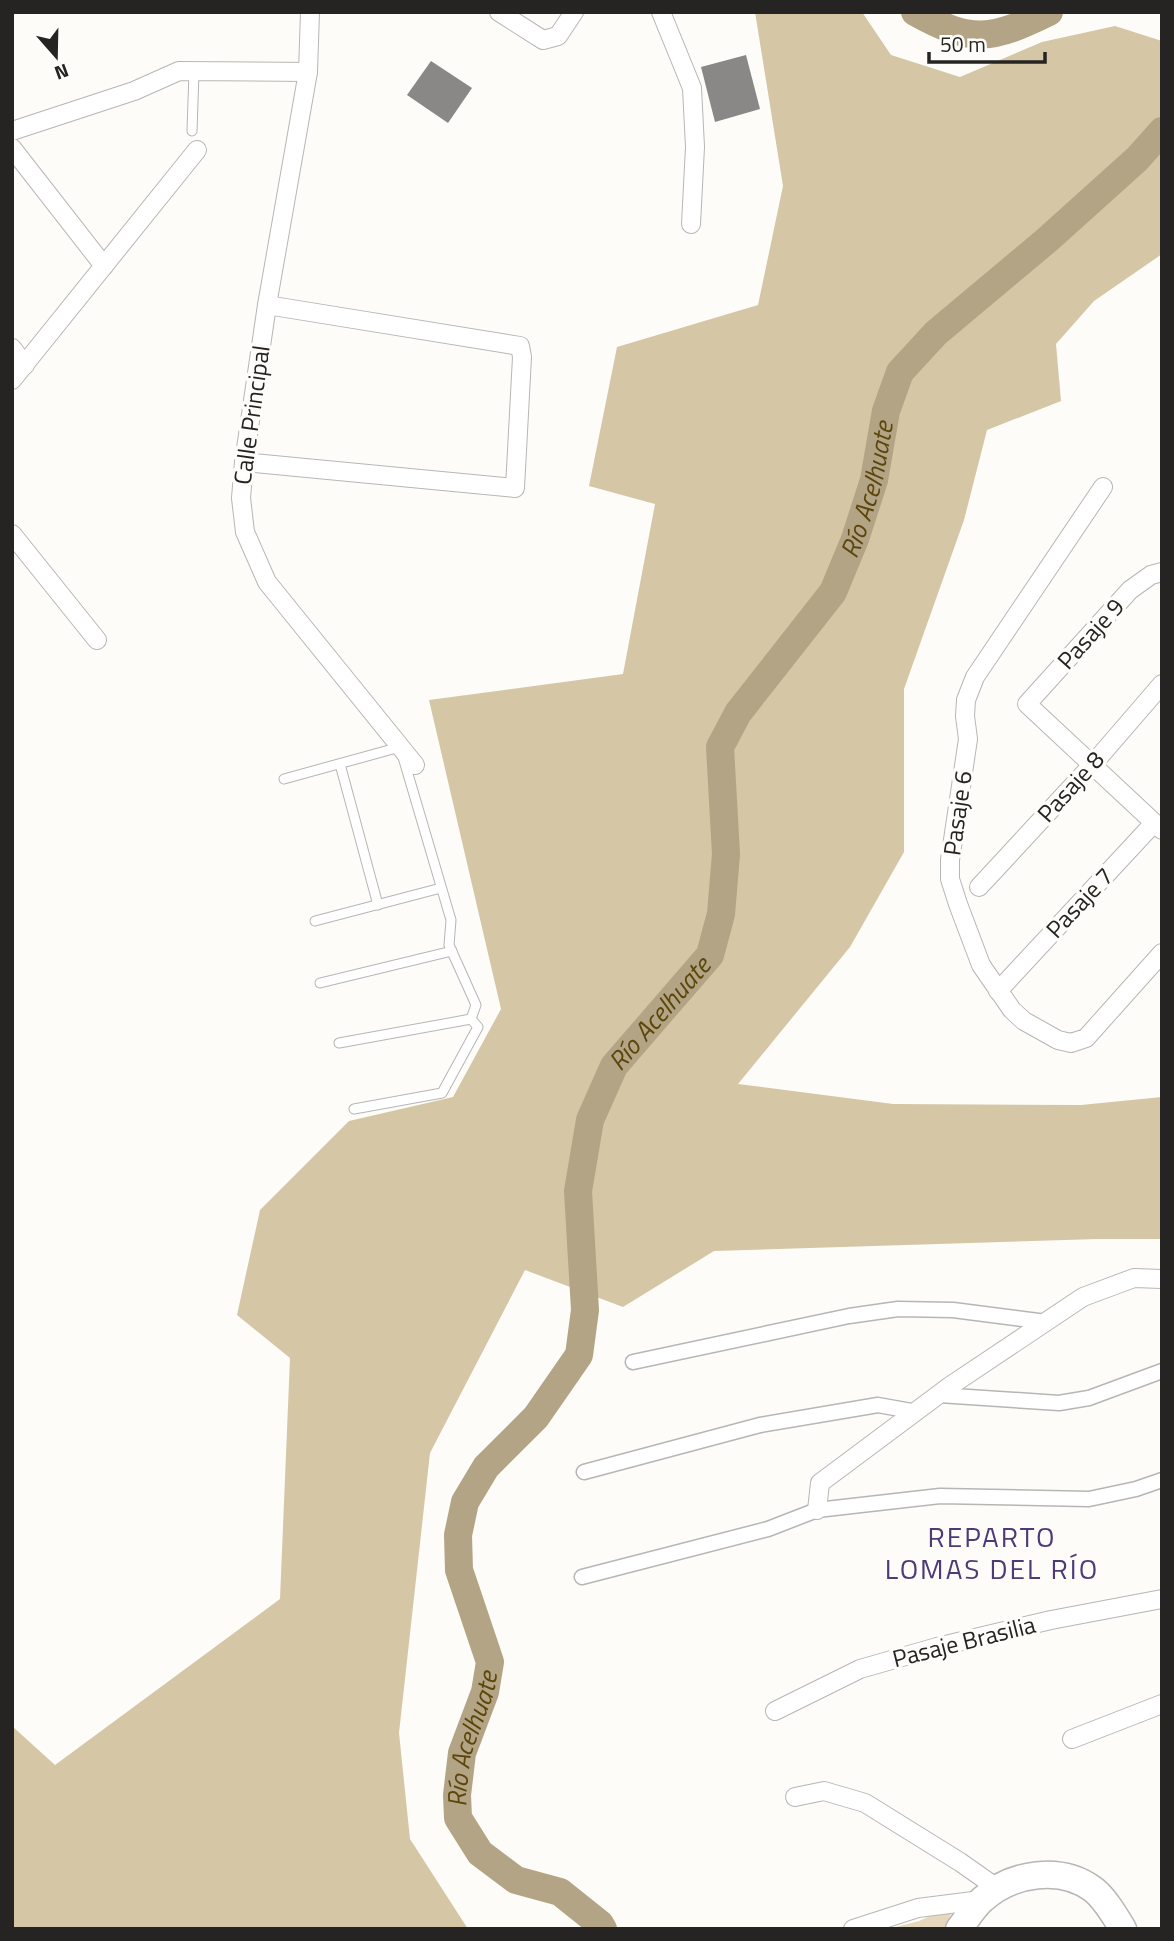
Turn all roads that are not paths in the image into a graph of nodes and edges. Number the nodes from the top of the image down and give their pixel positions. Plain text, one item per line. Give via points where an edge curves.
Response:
1 (310, 12) edge
2 (499, 12) edge
3 (574, 12) edge
4 (661, 12) edge
5 (194, 72) junction
6 (308, 72) junction
7 (12, 131) edge
8 (192, 131) dead end
9 (12, 148) edge
10 (197, 150) dead end
11 (691, 224) dead end
12 (104, 267) junction
13 (267, 305) junction
14 (12, 348) edge
15 (25, 365) junction
16 (12, 380) edge
17 (244, 463) junction
18 (1103, 486) dead end
19 (12, 534) edge
20 (1162, 572) edge
21 (97, 640) dead end
22 (1162, 684) edge
23 (400, 747) junction
24 (340, 764) junction
25 (1093, 764) junction
26 (415, 765) dead end
27 (284, 779) dead end
28 (1159, 823) edge
29 (979, 887) dead end
30 (441, 888) junction
31 (377, 905) junction
32 (315, 921) dead end
33 (452, 951) junction
34 (1162, 953) edge
35 (320, 983) dead end
36 (998, 991) junction
37 (471, 1019) junction
38 (339, 1043) dead end
39 (354, 1110) dead end
40 (1162, 1279) edge
41 (1046, 1322) junction
42 (633, 1362) dead end
43 (1162, 1371) edge
44 (939, 1395) junction
45 (917, 1412) junction
46 (584, 1472) dead end
47 (1162, 1480) edge
48 (817, 1510) junction
49 (582, 1577) dead end
50 (1162, 1599) edge
51 (1162, 1703) edge
52 (775, 1711) dead end
53 (1072, 1739) dead end
54 (795, 1797) dead end
55 (989, 1894) junction
56 (853, 1929) edge
57 (960, 1929) edge
58 (1123, 1929) edge

1 - 6 street, Calle Principal
2 - 3 street via 543,40 558,36
4 - 11 street via 692,88
5 - 6 street
5 - 7 street via 179,71 134,92
5 - 8 lane
6 - 13 street, Calle Principal
9 - 12 street
10 - 12 street
12 - 15 street
13 - 17 street, Calle Principal
13 - 17 street via 520,346 515,488
14 - 15 street
15 - 16 street
17 - 23 street, Calle Principal via 245,533 267,582
18 - 36 street, Pasaje 6 via 975,677 966,700 968,739 950,879 982,965
19 - 21 street
20 - 25 street, Pasaje 9 via 1130,590 1027,704
22 - 25 street, Pasaje 8
23 - 24 lane
23 - 26 street, Calle Principal
23 - 30 lane
24 - 27 lane
24 - 31 lane
25 - 28 street
25 - 29 street, Pasaje 8
28 - 36 street, Pasaje 7
30 - 31 lane
30 - 33 lane via 451,920
31 - 32 lane
33 - 35 lane
33 - 37 lane via 476,1005
34 - 36 street, Pasaje 6 via 1086,1038 1071,1043 1024,1021
37 - 38 lane
37 - 39 lane via 478,1027 442,1093
40 - 41 street via 1134,1278 1083,1297
41 - 42 street via 953,1310 898,1309
41 - 44 street
43 - 44 street via 1089,1398 1059,1402
44 - 45 street
45 - 46 street via 878,1405 760,1425
45 - 48 street via 820,1483
47 - 48 street via 1089,1499 940,1496
48 - 49 street via 768,1529
50 - 52 street, Pasaje Brasilia via 1051,1620 860,1669
51 - 53 street
54 - 55 street via 824,1791 865,1803 960,1862
55 - 56 street via 918,1908
55 - 57 main road
55 - 58 main road via 1013,1880 1034,1875 1076,1880 1095,1891

